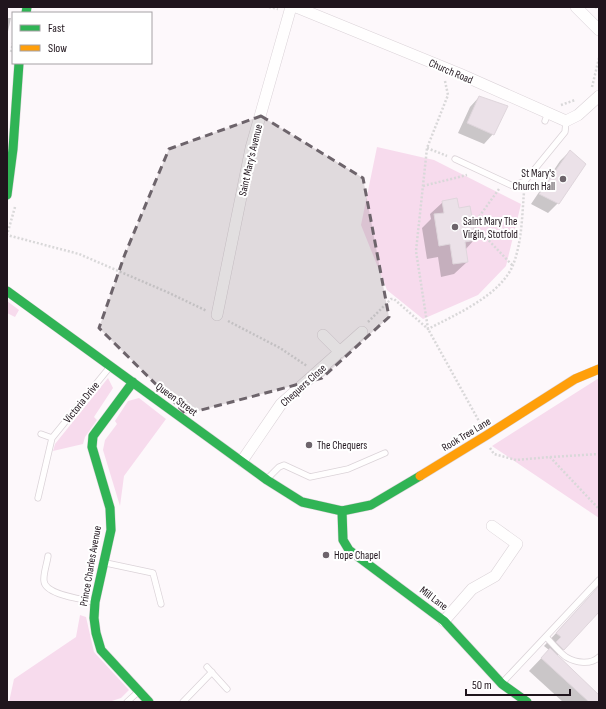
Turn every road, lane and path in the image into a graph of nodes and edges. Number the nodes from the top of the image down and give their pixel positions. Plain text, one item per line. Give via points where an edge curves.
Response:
1 (291, 7) edge
2 (296, 7) edge
3 (576, 7) edge
4 (595, 7) edge
5 (599, 9) edge
6 (599, 30) edge
7 (8, 48) dead end
8 (12, 48) dead end
9 (599, 58) edge
10 (19, 64) edge
11 (595, 92) edge
12 (448, 95) dead end
13 (566, 121) junction
14 (427, 148) junction
15 (455, 159) joint
16 (472, 167) junction
17 (504, 181) junction
18 (525, 181) junction
19 (423, 186) junction
20 (7, 195) edge
21 (7, 235) edge
22 (513, 266) junction
23 (7, 291) edge
24 (218, 316) junction
25 (428, 329) junction
26 (362, 332) joint
27 (323, 336) dead end
28 (340, 352) junction
29 (111, 366) junction
30 (599, 369) edge
31 (317, 373) junction
32 (133, 382) junction
33 (41, 434) dead end
34 (485, 437) junction
35 (52, 438) junction
36 (385, 453) dead end
37 (599, 454) edge
38 (550, 457) junction
39 (242, 461) junction
40 (267, 480) junction
41 (38, 498) dead end
42 (599, 508) edge
43 (342, 511) junction
44 (492, 526) dead end
45 (48, 556) dead end
46 (103, 562) junction
47 (599, 580) edge
48 (95, 602) junction
49 (161, 604) dead end
50 (444, 621) junction
51 (546, 636) junction
52 (599, 656) edge
53 (207, 667) dead end
54 (212, 672) junction
55 (502, 684) junction
56 (227, 689) dead end
57 (138, 692) junction
58 (127, 702) edge
59 (149, 702) edge
60 (183, 702) edge
61 (527, 702) edge

1 - 24 street, Saint Mary's Avenue via 251,148
2 - 13 street, Church Road via 460,74 546,117
3 - 6 street
4 - 5 path
7 - 8 path
9 - 11 path
10 - 20 street
11 - 13 street via 578,116
12 - 14 path
13 - 18 lane via 565,132
14 - 15 path
14 - 19 path
15 - 16 lane
16 - 17 lane
16 - 19 path via 468,175
17 - 18 lane via 513,186
17 - 22 path via 476,221 476,227
18 - 22 path via 519,245
19 - 25 path via 416,251
21 - 24 path via 79,254
22 - 25 path via 505,279 482,300
23 - 29 street, Queen Street
24 - 31 path via 280,348
25 - 26 path via 391,298 363,326
25 - 34 path
26 - 28 street, Chequers Close
27 - 28 street
28 - 31 street, Chequers Close
29 - 32 street, Queen Street
29 - 35 lane, Victoria Drive
30 - 34 street, Rook Tree Lane via 575,379
31 - 39 street, Chequers Close via 281,404
32 - 39 street, Queen Street
32 - 46 street, Prince Charles Avenue via 93,436 92,447 110,508 111,530
33 - 35 lane
34 - 38 path via 494,454 516,460
34 - 43 street, Rook Tree Lane via 371,505
35 - 41 lane, Victoria Drive
36 - 40 lane via 348,469 310,478 284,465
37 - 38 path
38 - 42 path
39 - 40 street, Queen Street
40 - 43 street, Queen Street via 302,502
43 - 50 street, Mill Lane via 343,540 349,550
44 - 50 street via 517,544 495,576 472,589
45 - 48 lane via 43,581 45,587 53,592
46 - 48 street, Prince Charles Avenue
46 - 49 lane via 153,572
47 - 51 lane
48 - 57 street, Prince Charles Avenue via 94,618 101,650
50 - 55 street, Mill Lane
51 - 52 lane via 566,657 588,662 596,660
51 - 55 lane
53 - 54 lane
54 - 56 lane
54 - 60 lane
55 - 61 street, Mill Lane
57 - 58 lane
57 - 59 street, Prince Charles Avenue

